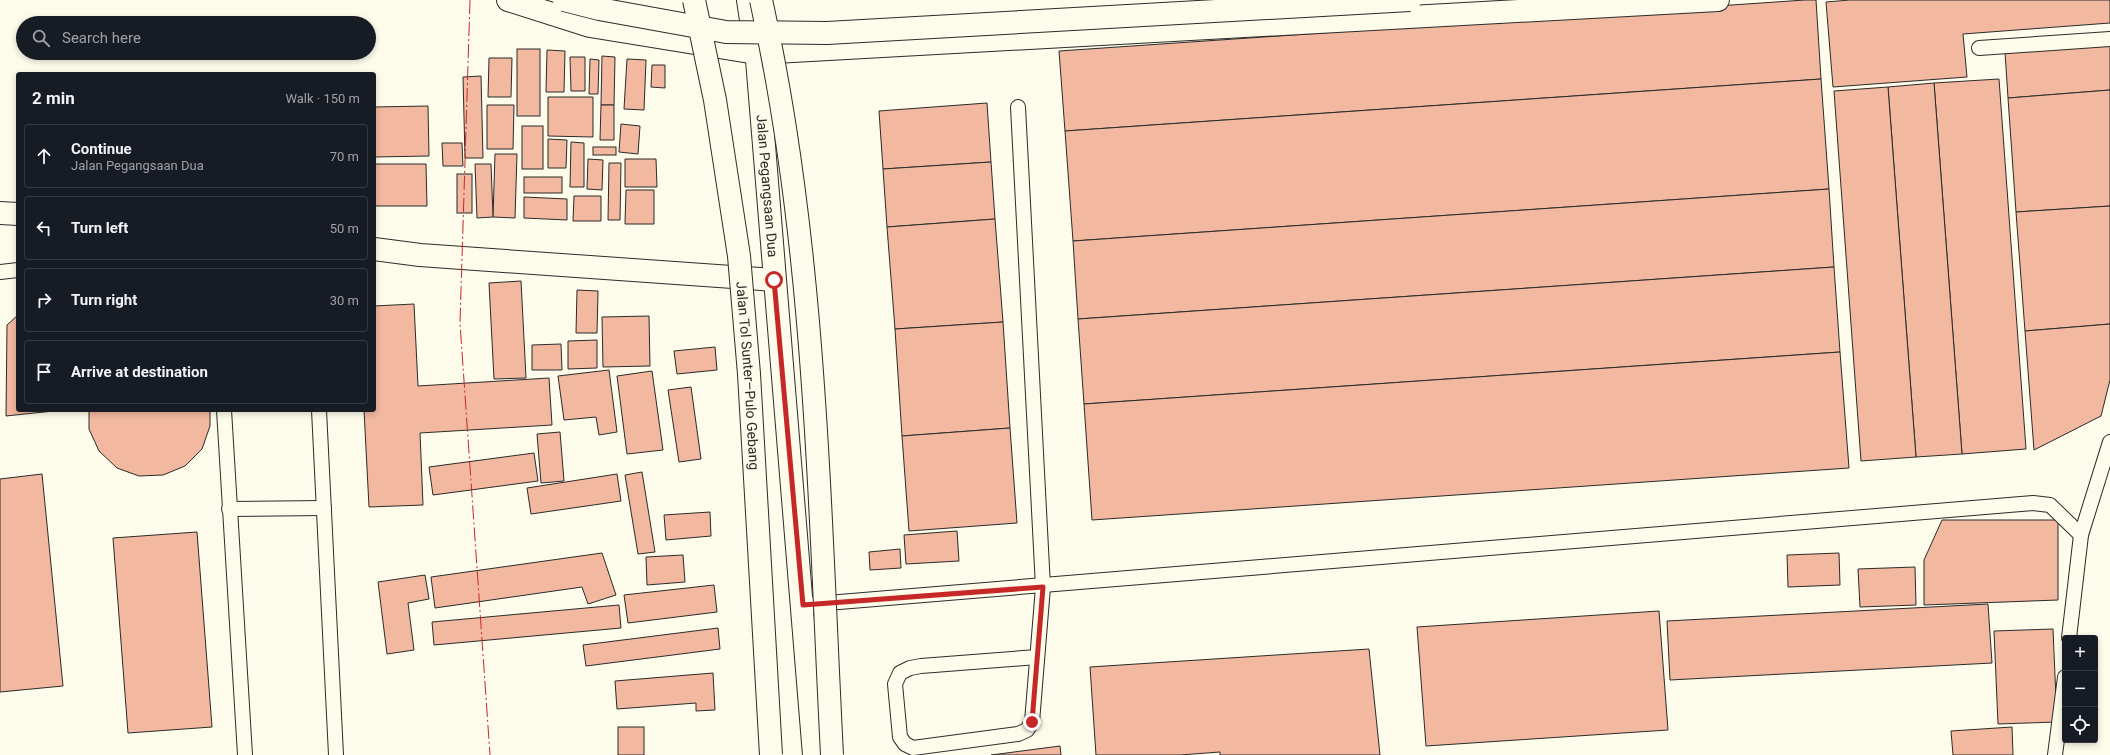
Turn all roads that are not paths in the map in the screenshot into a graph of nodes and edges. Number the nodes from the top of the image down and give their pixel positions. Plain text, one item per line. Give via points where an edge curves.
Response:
1 (508, 0) edge
2 (564, 0) edge
3 (694, 0) edge
4 (748, 0) edge
5 (761, 0) edge
6 (1410, 0) edge
7 (1718, 0) edge
8 (2110, 39) edge
9 (1979, 48) dead end
10 (756, 53) junction
11 (1018, 107) dead end
12 (0, 213) edge
13 (16, 214) edge
14 (376, 249) edge
15 (16, 270) edge
16 (0, 272) edge
17 (774, 280) junction
18 (224, 412) edge
19 (318, 412) edge
20 (2110, 442) edge
21 (324, 508) junction
22 (229, 509) junction
23 (2081, 535) junction
24 (1043, 587) junction
25 (803, 605) junction
26 (2069, 635) edge
27 (1038, 657) junction
28 (2062, 700) edge
29 (245, 755) edge
30 (336, 755) edge
31 (771, 755) edge
32 (814, 755) edge
33 (832, 755) edge
34 (2055, 755) edge

1 - 10 main road via 590,26
2 - 6 main road, bridge via 599,9 726,32 827,33
3 - 31 main road, Jalan Tol Sunter–Pulo Gebang, bridge via 715,100 739,256 749,374
4 - 10 main road, Jalan Pegangsaan Dua
5 - 33 main road, bridge via 781,100 803,277 811,367
7 - 10 main road
8 - 9 lane
10 - 17 main road, Jalan Pegangsaan Dua
11 - 24 lane
12 - 13 main road
14 - 17 main road via 420,255
15 - 16 lane
17 - 25 main road, Jalan Pegangsaan Dua
18 - 22 lane
19 - 21 lane
20 - 23 lane
21 - 22 lane
21 - 30 lane
22 - 29 lane
23 - 24 lane via 2050,505 2033,503
23 - 26 lane
24 - 25 lane
24 - 27 lane
25 - 32 main road, Jalan Pegangsaan Dua
27 - 27 lane via 921,666 900,673 895,684 900,736 905,744 913,748 1018,734 1027,730 1032,722
28 - 34 lane

